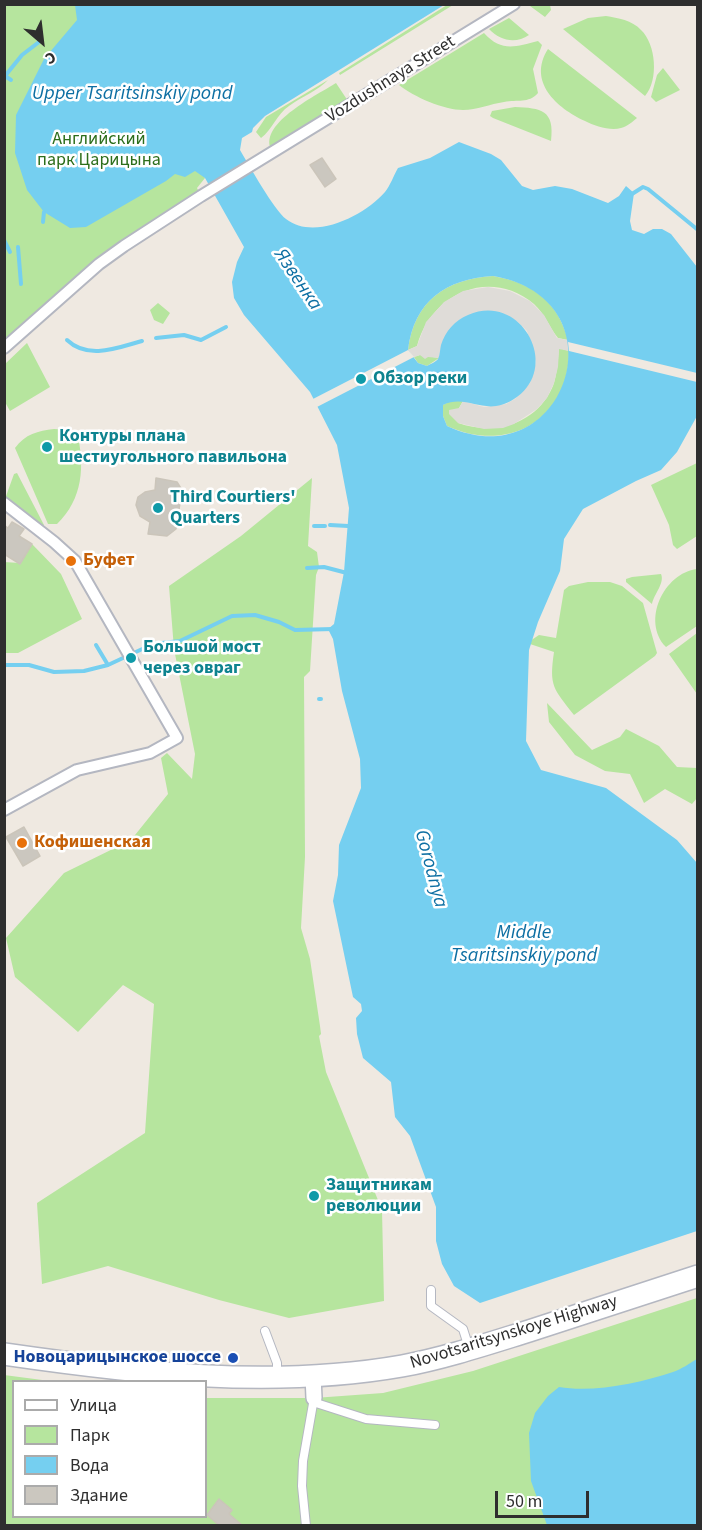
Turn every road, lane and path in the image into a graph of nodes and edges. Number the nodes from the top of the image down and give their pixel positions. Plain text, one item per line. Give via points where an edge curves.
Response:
1 (514, 4) edge
2 (4, 348) edge
3 (4, 503) edge
4 (4, 810) edge
5 (698, 1276) edge
6 (431, 1290) dead end
7 (265, 1331) dead end
8 (470, 1350) junction
9 (4, 1354) edge
10 (313, 1376) junction
11 (277, 1377) junction
12 (314, 1400) junction
13 (435, 1425) dead end
14 (306, 1526) edge

1 - 2 street, Vozdushnaya Street via 202,195 99,264
3 - 4 street via 75,561 177,738 157,750 77,770
5 - 8 main road, Novotsaritsynskoye Highway
6 - 8 lane via 431,1306 463,1329
7 - 11 lane via 277,1363
8 - 10 main road, Novotsaritsynskoye Highway via 402,1366
9 - 11 main road, Novotsaritsynskoye Highway via 167,1374
10 - 11 main road, Novotsaritsynskoye Highway
10 - 12 street
12 - 13 lane via 366,1419
12 - 14 lane via 303,1461

